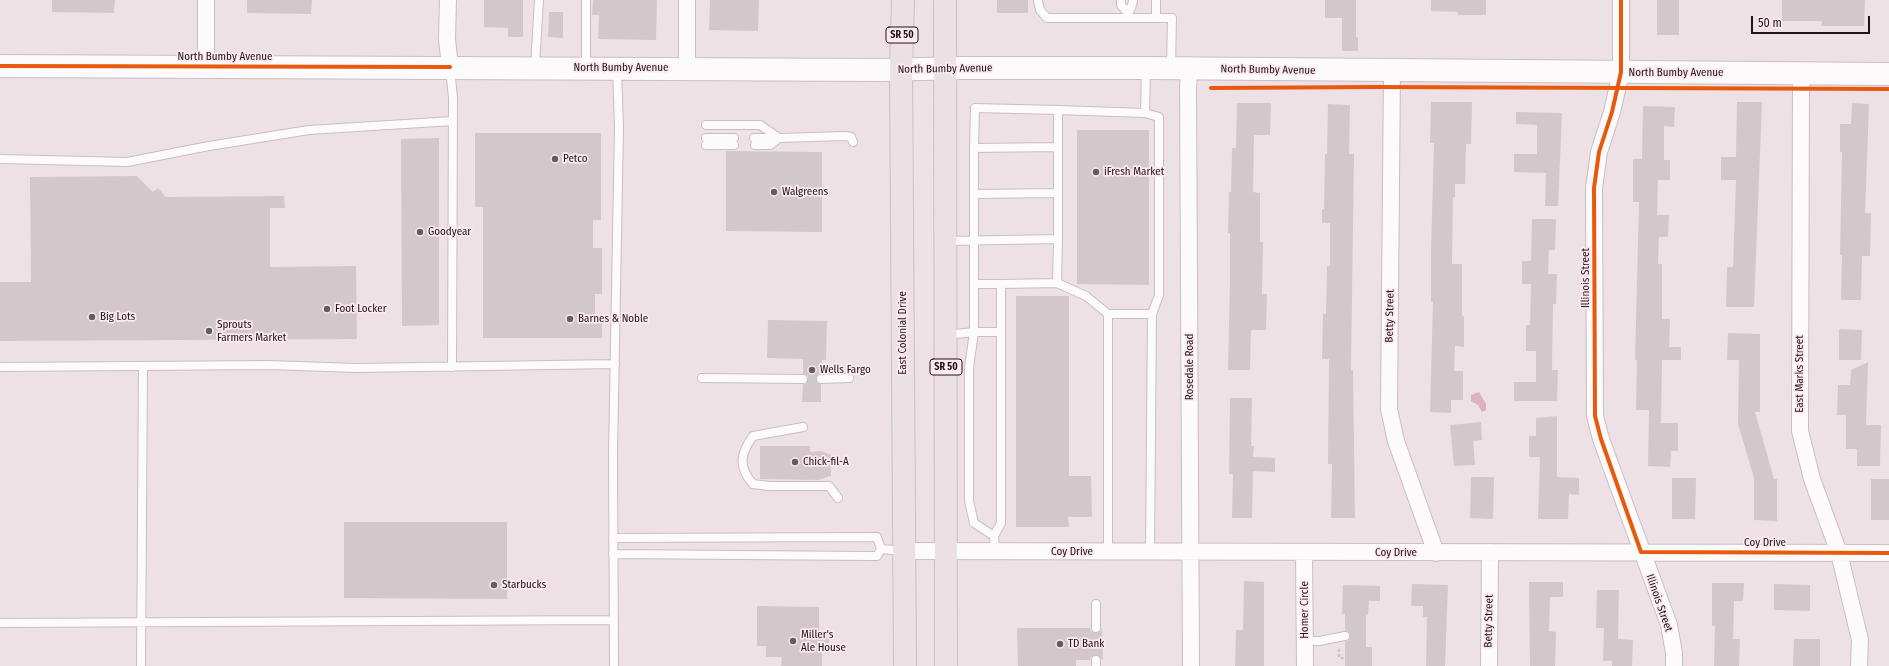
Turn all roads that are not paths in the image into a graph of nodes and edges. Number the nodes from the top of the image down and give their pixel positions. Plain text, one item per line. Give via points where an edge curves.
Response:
1 (206, 0) edge
2 (448, 0) edge
3 (539, 0) edge
4 (586, 0) edge
5 (687, 0) edge
6 (903, 0) edge
7 (945, 0) edge
8 (1121, 0) edge
9 (1133, 0) edge
10 (1156, 0) edge
11 (1621, 0) edge
12 (1038, 1) edge
13 (1128, 15) junction
14 (1156, 18) junction
15 (0, 66) edge
16 (206, 66) junction
17 (450, 67) junction
18 (535, 68) junction
19 (586, 68) junction
20 (617, 68) junction
21 (946, 68) junction
22 (1146, 68) junction
23 (687, 69) junction
24 (901, 69) junction
25 (1180, 69) junction
26 (1392, 71) junction
27 (1621, 72) junction
28 (1801, 73) junction
29 (1889, 74) edge
30 (1058, 110) junction
31 (1145, 113) junction
32 (453, 121) junction
33 (706, 125) dead end
34 (779, 138) junction
35 (706, 142) dead end
36 (734, 142) dead end
37 (754, 142) dead end
38 (853, 142) dead end
39 (1058, 147) junction
40 (974, 148) junction
41 (0, 159) edge
42 (1058, 192) junction
43 (974, 194) junction
44 (1058, 240) junction
45 (975, 241) junction
46 (945, 242) junction
47 (1057, 283) junction
48 (974, 284) junction
49 (1001, 284) junction
50 (1108, 314) junction
51 (1152, 314) junction
52 (974, 332) junction
53 (1001, 332) junction
54 (946, 335) junction
55 (616, 364) junction
56 (143, 366) junction
57 (452, 366) junction
58 (0, 367) edge
59 (702, 378) dead end
60 (849, 378) dead end
61 (803, 379) dead end
62 (821, 379) dead end
63 (803, 427) dead end
64 (838, 498) dead end
65 (613, 538) junction
66 (994, 544) junction
67 (881, 549) junction
68 (904, 551) junction
69 (946, 551) junction
70 (1108, 552) junction
71 (1150, 552) junction
72 (1191, 552) junction
73 (1490, 552) junction
74 (1641, 552) junction
75 (1304, 553) junction
76 (1436, 553) junction
77 (1839, 553) junction
78 (1889, 553) edge
79 (613, 554) junction
80 (1096, 604) dead end
81 (614, 620) junction
82 (140, 621) junction
83 (0, 623) edge
84 (1096, 628) dead end
85 (1345, 636) dead end
86 (1305, 641) junction
87 (141, 666) edge
88 (614, 666) edge
89 (905, 666) edge
90 (946, 666) edge
91 (1191, 666) edge
92 (1305, 666) edge
93 (1489, 666) edge
94 (1674, 666) edge
95 (1859, 666) edge

1 - 16 street
2 - 17 street via 447,39
3 - 18 lane
4 - 19 lane
5 - 23 street
6 - 24 highway, East Colonial Drive / SR 50
7 - 21 highway, SR 50
8 - 13 lane via 1121,5
9 - 13 lane
10 - 14 lane
11 - 27 street, Illinois Street
12 - 13 lane via 1040,10 1047,18
13 - 14 lane
14 - 25 lane via 1172,18
15 - 16 street, North Bumby Avenue
16 - 17 street, North Bumby Avenue
17 - 18 street, North Bumby Avenue
17 - 32 lane
18 - 19 street, North Bumby Avenue
19 - 20 street, North Bumby Avenue
20 - 23 street, North Bumby Avenue
20 - 55 lane via 619,135
21 - 22 street, North Bumby Avenue
21 - 24 street, North Bumby Avenue
21 - 46 highway, SR 50
22 - 25 street, North Bumby Avenue
22 - 31 lane
23 - 24 street, North Bumby Avenue
24 - 68 highway, East Colonial Drive / SR 50
25 - 26 street, North Bumby Avenue
25 - 72 street, Rosedale Road via 1188,89
26 - 27 street, North Bumby Avenue
26 - 76 street, Betty Street via 1389,409 1396,441
27 - 28 street, North Bumby Avenue
27 - 74 street, Illinois Street via 1599,152 1594,188 1595,416
28 - 29 street, North Bumby Avenue
28 - 77 street, East Marks Street via 1800,431 1812,480
30 - 31 lane
30 - 39 lane
30 - 40 lane via 975,108
31 - 51 lane via 1159,117 1159,295
32 - 41 lane via 309,130 127,162
32 - 57 lane
33 - 34 lane via 760,125
34 - 37 lane
34 - 38 lane via 846,136 851,137
35 - 36 lane
39 - 40 lane
39 - 42 lane
40 - 43 lane
42 - 43 lane
42 - 44 lane
43 - 45 lane
44 - 45 lane
44 - 47 lane
45 - 46 lane
45 - 48 lane
46 - 54 highway, SR 50
47 - 49 lane
47 - 50 lane via 1086,296
48 - 49 lane
48 - 52 lane
49 - 53 lane
50 - 51 lane
50 - 70 lane
51 - 71 lane
52 - 53 lane
52 - 54 lane
52 - 66 lane via 969,368 969,501 974,523
53 - 66 lane via 1002,523
54 - 69 highway, SR 50
55 - 57 lane
55 - 65 lane
56 - 57 lane
56 - 58 lane
56 - 82 lane
59 - 61 lane
60 - 62 lane
63 - 64 lane via 753,436 746,446 741,462 744,474 753,484 829,486
65 - 67 lane via 877,536
65 - 79 lane
66 - 69 street, Coy Drive
66 - 70 street, Coy Drive
67 - 68 lane
67 - 79 lane via 877,556
68 - 69 street, Coy Drive
68 - 89 highway, East Colonial Drive / SR 50
69 - 90 highway, SR 50
70 - 71 street, Coy Drive
71 - 72 street, Coy Drive
72 - 75 street, Coy Drive
72 - 91 street, Rosedale Road
73 - 74 street, Coy Drive
73 - 76 street, Coy Drive
73 - 93 street, Betty Street
74 - 77 street, Coy Drive
74 - 94 street, Illinois Street via 1669,625
75 - 76 street, Coy Drive
75 - 86 street, Homer Circle
77 - 78 street, Coy Drive
77 - 95 street, East Marks Street via 1860,640
79 - 81 lane
80 - 84 lane
81 - 82 lane
81 - 88 lane
82 - 83 lane
82 - 87 lane
85 - 86 lane
86 - 92 street, Homer Circle

